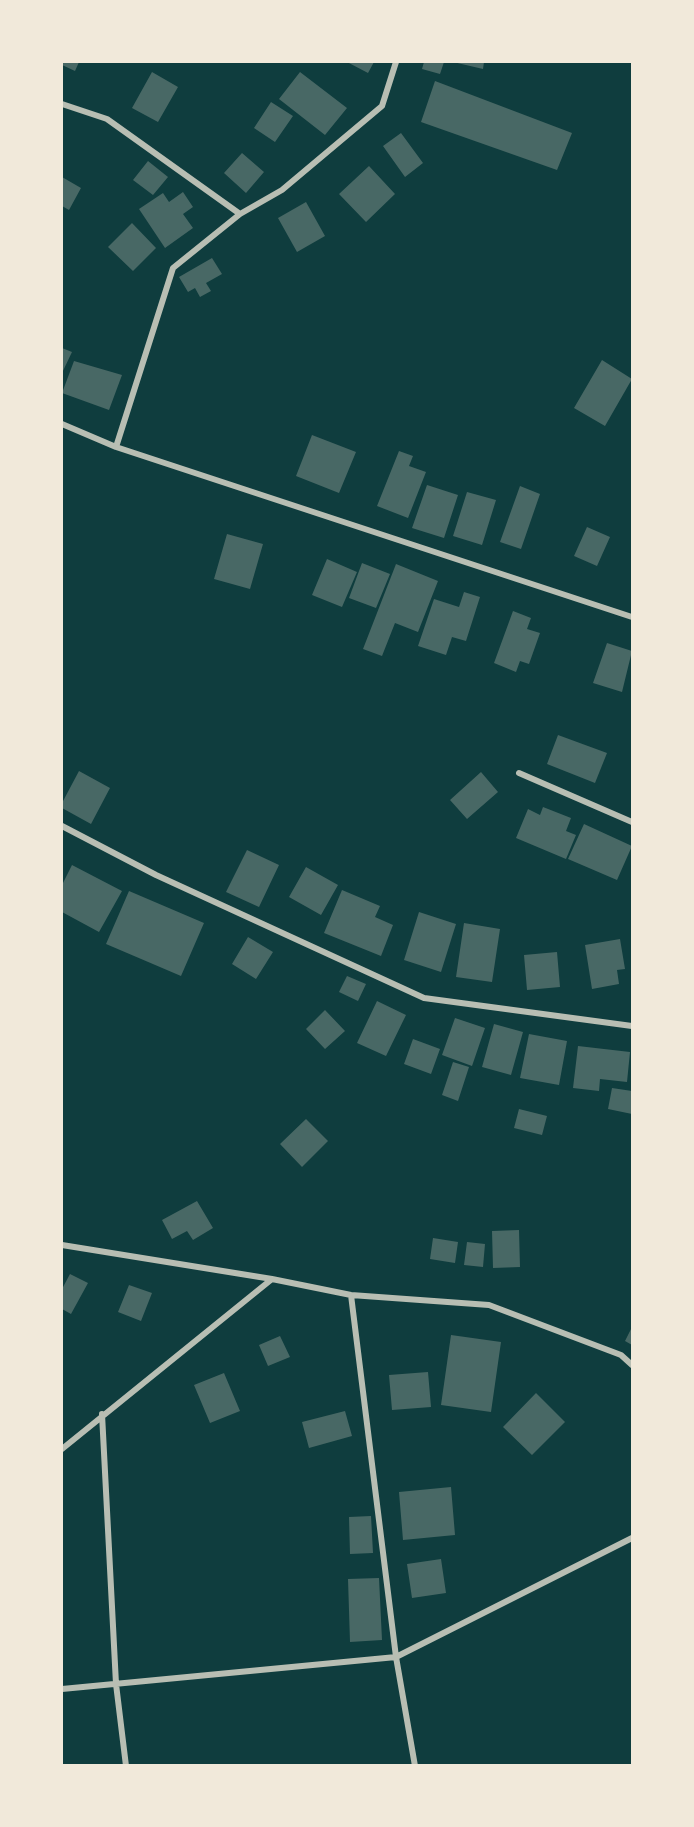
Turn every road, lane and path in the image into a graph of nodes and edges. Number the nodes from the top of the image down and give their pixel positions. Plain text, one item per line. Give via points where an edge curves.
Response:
1 (396, 62) edge
2 (62, 104) edge
3 (240, 214) junction
4 (62, 424) edge
5 (116, 447) junction
6 (633, 617) edge
7 (519, 773) dead end
8 (633, 822) edge
9 (62, 826) edge
10 (633, 1026) edge
11 (62, 1245) edge
12 (272, 1279) junction
13 (351, 1295) junction
14 (633, 1365) edge
15 (102, 1414) junction
16 (62, 1449) edge
17 (633, 1538) edge
18 (396, 1657) junction
19 (116, 1684) junction
20 (62, 1689) edge
21 (126, 1766) edge
22 (415, 1766) edge

1 - 3 street via 382,106 282,190
2 - 3 street via 107,119
3 - 5 street via 173,268
4 - 5 street
5 - 6 street
7 - 8 street
9 - 10 street via 156,874 424,998
11 - 12 street
12 - 13 street
12 - 15 street
13 - 14 street via 489,1305 621,1355
13 - 18 street
15 - 16 street
15 - 19 street
17 - 18 street
18 - 19 street
18 - 22 street
19 - 20 street
19 - 21 street

